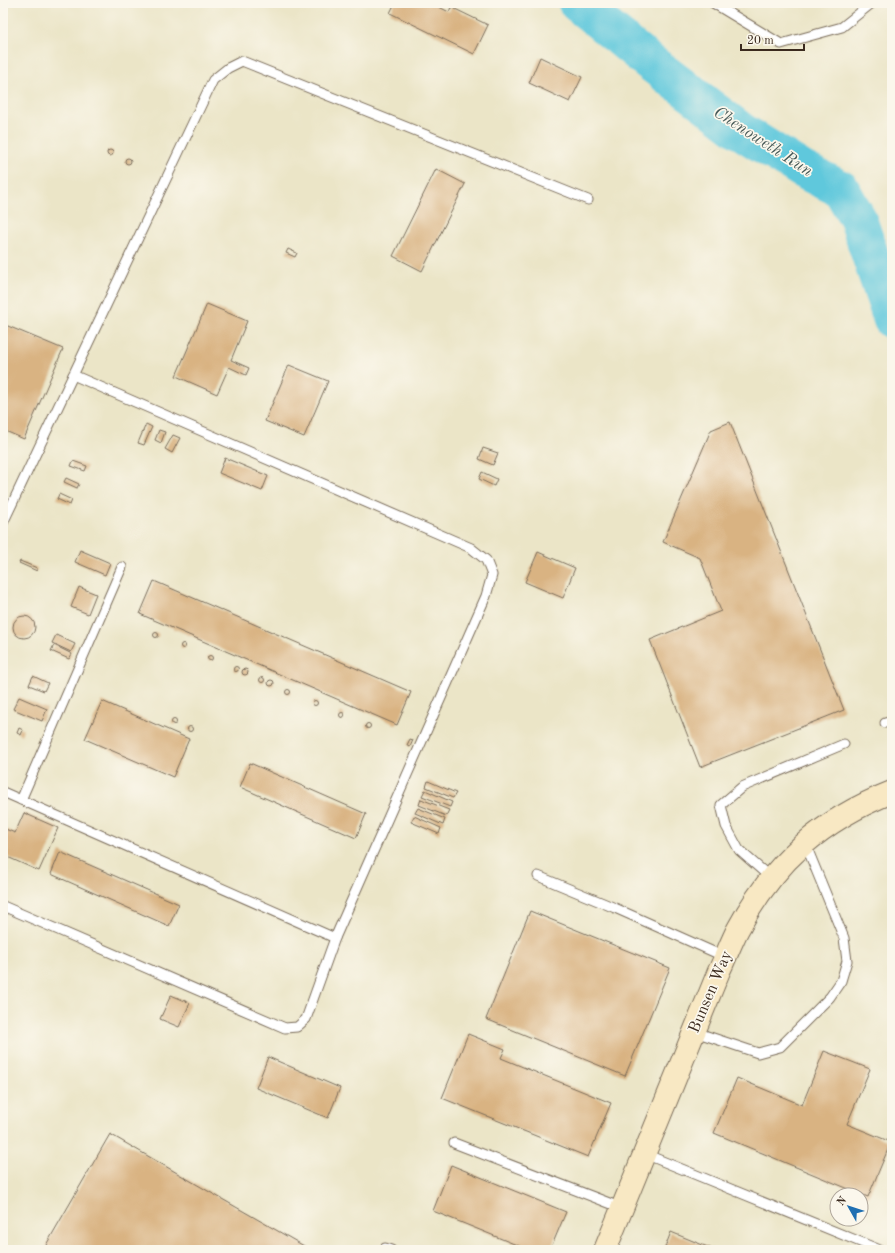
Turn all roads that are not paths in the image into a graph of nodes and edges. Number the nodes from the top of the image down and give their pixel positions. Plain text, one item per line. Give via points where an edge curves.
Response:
1 (713, 3) edge
2 (872, 3) edge
3 (588, 200) dead end
4 (73, 375) junction
5 (3, 524) edge
6 (122, 568) dead end
7 (844, 744) dead end
8 (3, 792) edge
9 (892, 792) edge
10 (21, 800) junction
11 (805, 842) junction
12 (538, 876) dead end
13 (771, 878) junction
14 (3, 906) edge
15 (335, 938) junction
16 (725, 957) junction
17 (694, 1032) junction
18 (454, 1143) dead end
19 (645, 1154) junction
20 (623, 1208) junction
21 (605, 1250) edge
22 (880, 1250) edge

1 - 2 lane via 781,44 842,26
3 - 4 lane via 242,61 213,80
4 - 5 lane
4 - 15 lane via 471,548 486,560 492,575 486,596
6 - 10 lane
7 - 13 lane via 742,787 721,805 726,826 739,850
8 - 10 lane
9 - 11 street, Bunsen Way via 851,810
10 - 15 lane
11 - 13 street, Bunsen Way
11 - 17 lane via 844,938 848,961 841,981 830,997 780,1047 758,1053
12 - 16 lane
13 - 16 street, Bunsen Way via 760,892
14 - 15 lane via 285,1028 297,1027 306,1019
16 - 17 street, Bunsen Way
17 - 19 street, Bunsen Way
18 - 20 lane
19 - 20 street, Bunsen Way
19 - 22 lane
20 - 21 street, Bunsen Way

